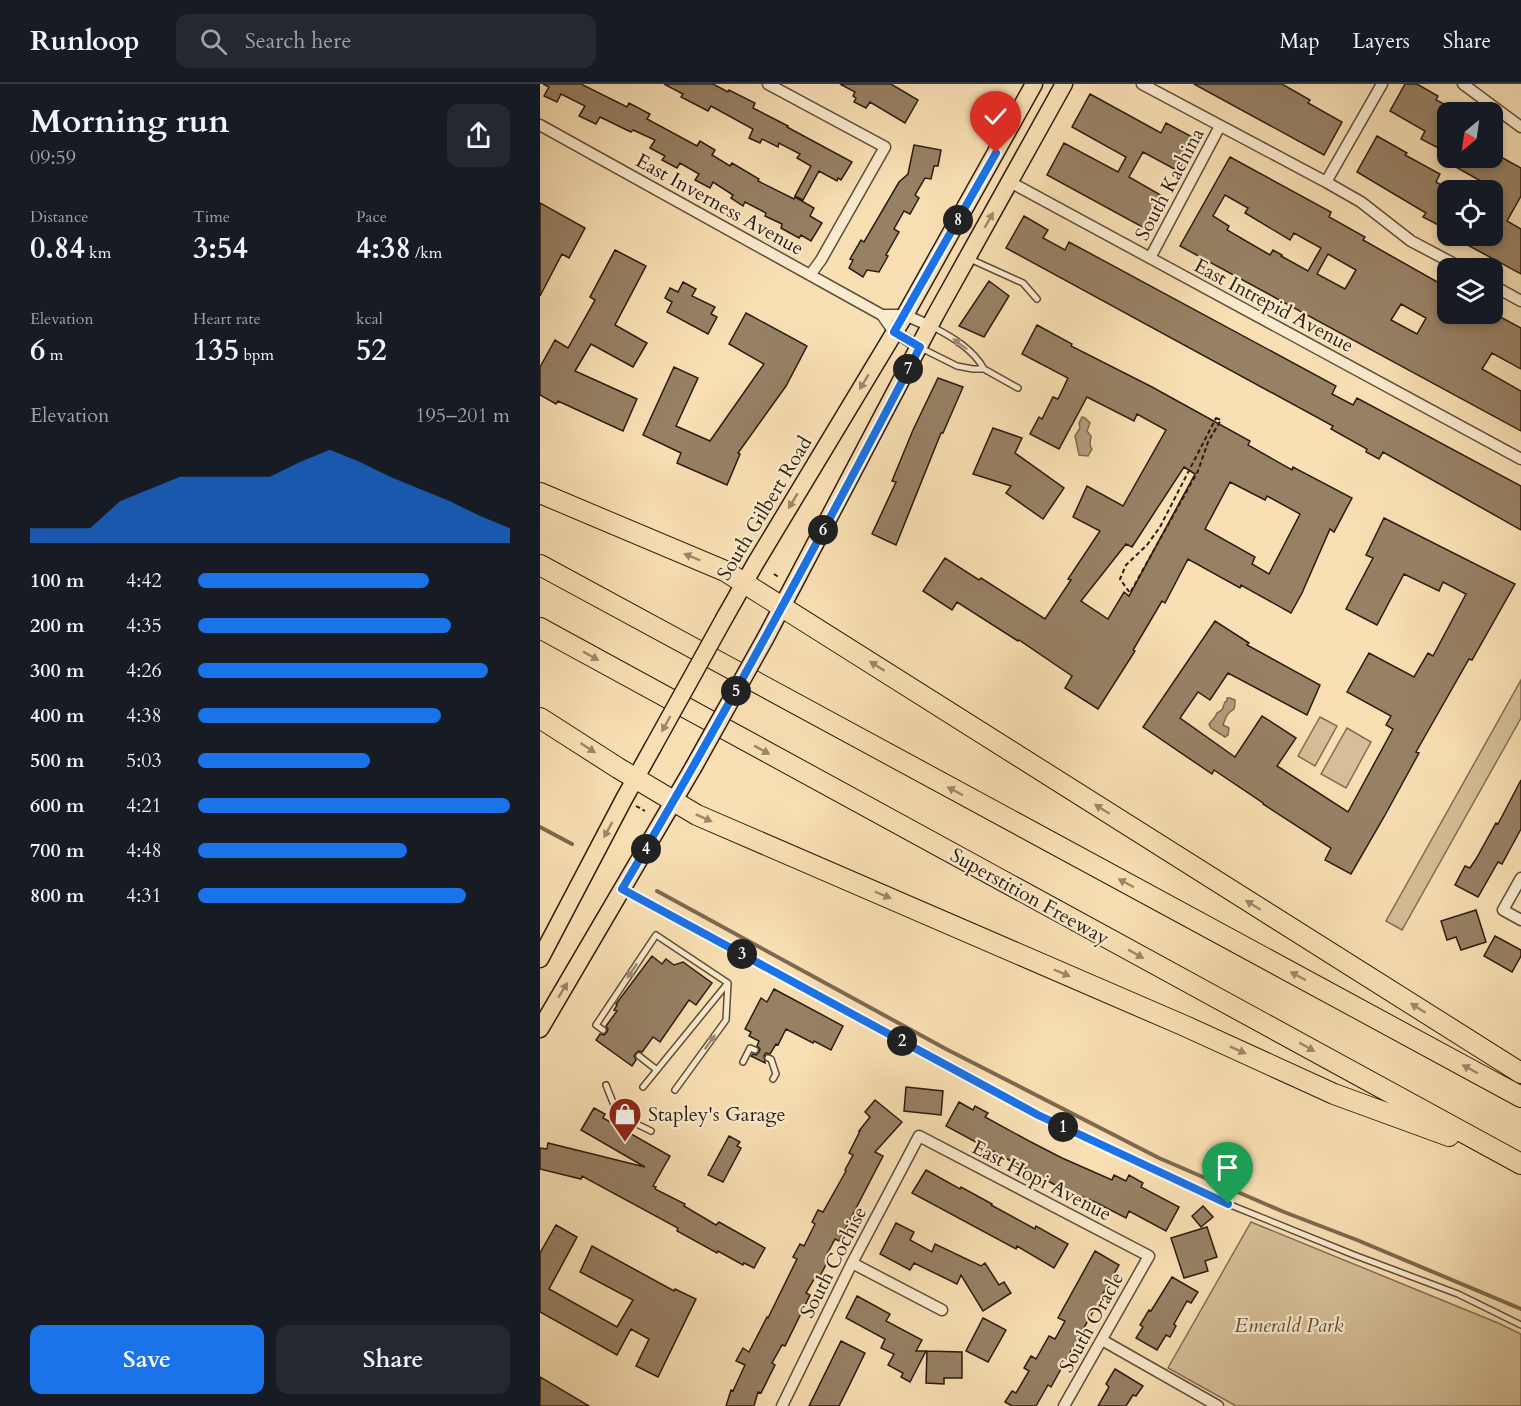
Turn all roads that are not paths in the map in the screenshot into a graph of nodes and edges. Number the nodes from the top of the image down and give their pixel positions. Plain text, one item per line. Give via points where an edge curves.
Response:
1 (768, 84) edge
2 (1034, 84) edge
3 (1064, 84) edge
4 (1142, 84) edge
5 (1382, 84) edge
6 (1463, 84) edge
7 (540, 125) edge
8 (1220, 126) junction
9 (1521, 127) edge
10 (1010, 182) junction
11 (1326, 182) junction
12 (968, 258) junction
13 (1150, 258) junction
14 (1443, 258) edge
15 (810, 275) junction
16 (1503, 291) edge
17 (1037, 299) dead end
18 (1521, 301) edge
19 (882, 315) junction
20 (905, 315) junction
21 (930, 326) junction
22 (894, 332) junction
23 (920, 347) junction
24 (984, 369) junction
25 (1018, 388) dead end
26 (1521, 459) edge
27 (540, 493) edge
28 (540, 565) edge
29 (744, 583) junction
30 (783, 606) junction
31 (540, 628) edge
32 (540, 718) edge
33 (635, 779) junction
34 (674, 801) junction
35 (1521, 878) edge
36 (622, 889) junction
37 (1521, 920) edge
38 (540, 959) edge
39 (728, 983) junction
40 (540, 1029) edge
41 (603, 1029) dead end
42 (754, 1050) dead end
43 (639, 1056) dead end
44 (768, 1058) dead end
45 (743, 1062) dead end
46 (657, 1070) junction
47 (1521, 1073) edge
48 (773, 1079) dead end
49 (606, 1085) dead end
50 (643, 1087) dead end
51 (675, 1090) dead end
52 (1521, 1097) edge
53 (651, 1131) dead end
54 (919, 1136) joint
55 (1515, 1161) edge
56 (1149, 1256) joint
57 (852, 1263) junction
58 (942, 1310) dead end
59 (1521, 1325) edge
60 (1102, 1340) junction
61 (782, 1406) edge
62 (1064, 1406) edge
63 (1218, 1406) edge

1 - 15 street via 885,147
2 - 20 main road, South Gilbert Road
3 - 10 main road
4 - 8 street
5 - 11 street
6 - 9 street
7 - 15 street, East Inverness Avenue
8 - 11 street
8 - 13 street, South Kachina
12 -> 10 main road
10 - 13 street, East Intrepid Avenue
11 - 14 street via 1361,202 1411,241
12 - 17 lane via 1023,284
12 - 21 main road
13 - 26 street, East Intrepid Avenue
15 - 19 street, East Inverness Avenue
16 - 18 street
19 - 20 street, East Inverness Avenue
19 - 22 street, East Inverness Avenue
20 - 21 street, East Inverness Avenue
20 - 22 main road, South Gilbert Road
21 - 23 main road
24 -> 21 lane via 978,357
22 - 23 street, East Inverness Avenue
22 -> 29 main road, South Gilbert Road
23 - 24 lane via 957,366
23 - 30 main road
24 - 25 lane
29 -> 27 highway via 725,571
52 -> 28 highway
29 - 30 highway
29 -> 33 main road, South Gilbert Road, bridge
30 - 34 main road, bridge
47 -> 30 highway
31 -> 55 highway, Superstition Freeway
32 -> 33 highway
33 - 34 highway
33 -> 38 main road, South Gilbert Road
34 - 36 main road
34 -> 55 highway via 697,815 1334,1094
35 - 37 street via 1503,910
40 -> 36 main road
36 - 59 lane via 1038,1115 1228,1204 1458,1294
39 -> 41 lane via 656,935 596,1025
39 - 46 lane
51 -> 39 lane via 726,1020
42 - 45 lane via 750,1048
43 - 46 lane
44 - 48 lane via 776,1074
46 - 50 lane
49 - 53 lane via 618,1115
54 - 56 street, East Hopi Avenue
54 - 57 street, South Cochise
56 - 60 street, South Oracle
57 - 58 street
57 - 61 street, South Cochise
60 - 62 street, South Oracle
60 - 63 street

